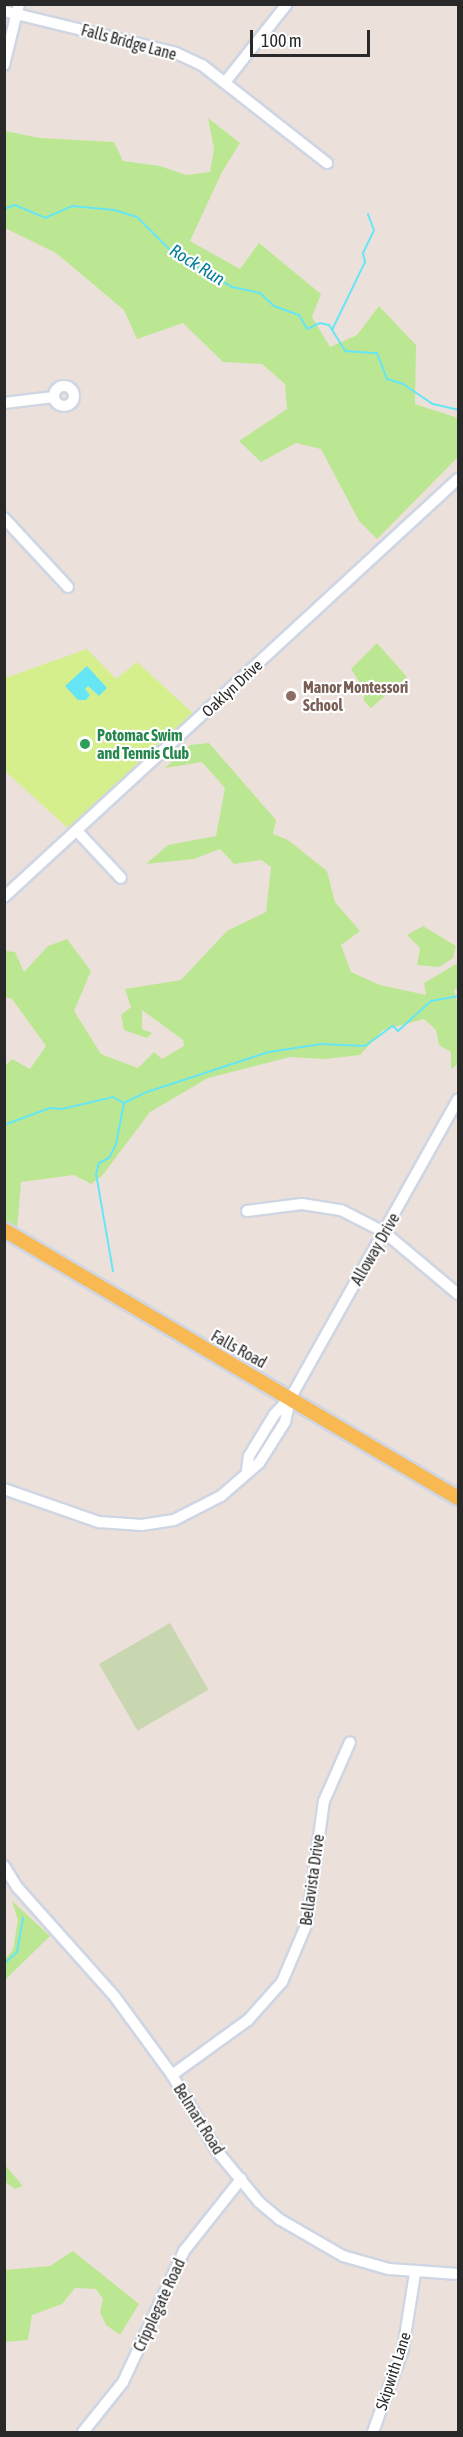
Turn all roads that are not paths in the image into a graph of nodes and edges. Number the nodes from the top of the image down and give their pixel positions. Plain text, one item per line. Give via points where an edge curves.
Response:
1 (287, 4) edge
2 (18, 9) edge
3 (4, 11) edge
4 (4, 65) edge
5 (226, 81) junction
6 (327, 163) dead end
7 (54, 397) dead end
8 (4, 403) edge
9 (459, 479) edge
10 (4, 518) edge
11 (68, 587) dead end
12 (77, 831) junction
13 (121, 878) dead end
14 (4, 897) edge
15 (459, 1100) edge
16 (248, 1211) dead end
17 (4, 1230) edge
18 (384, 1232) junction
19 (459, 1294) edge
20 (291, 1397) junction
21 (4, 1490) edge
22 (459, 1498) edge
23 (350, 1742) dead end
24 (4, 1866) edge
25 (172, 2075) junction
26 (240, 2179) junction
27 (415, 2273) junction
28 (459, 2274) edge
29 (82, 2433) edge
30 (373, 2433) edge

1 - 5 street
2 - 3 street, Falls Bridge Lane
2 - 4 street
2 - 5 street, Falls Bridge Lane via 176,53
5 - 6 street, Falls Bridge Lane
7 - 8 street
9 - 12 street, Oaklyn Drive
10 - 11 street
12 - 13 street
12 - 14 street, Oaklyn Drive
15 - 18 street, Alloway Drive
16 - 18 street via 323,1204
17 - 20 main road, Falls Road
18 - 19 street
18 - 20 street, Alloway Drive
20 - 21 street, Alloway Drive via 285,1422 259,1463 221,1496 191,1513 142,1525 99,1522
20 - 22 main road, Falls Road
23 - 25 street, Bellavista Drive via 324,1801 308,1923 282,1982 248,2020
24 - 25 street, Belmart Road via 18,1888 115,1997
25 - 26 street, Belmart Road via 217,2151
26 - 27 street, Belmart Road via 279,2219 321,2246 365,2263
26 - 29 street, Cripplegate Road via 184,2251 123,2382
27 - 28 street, Belmart Road
27 - 30 street, Skipwith Lane via 403,2349

